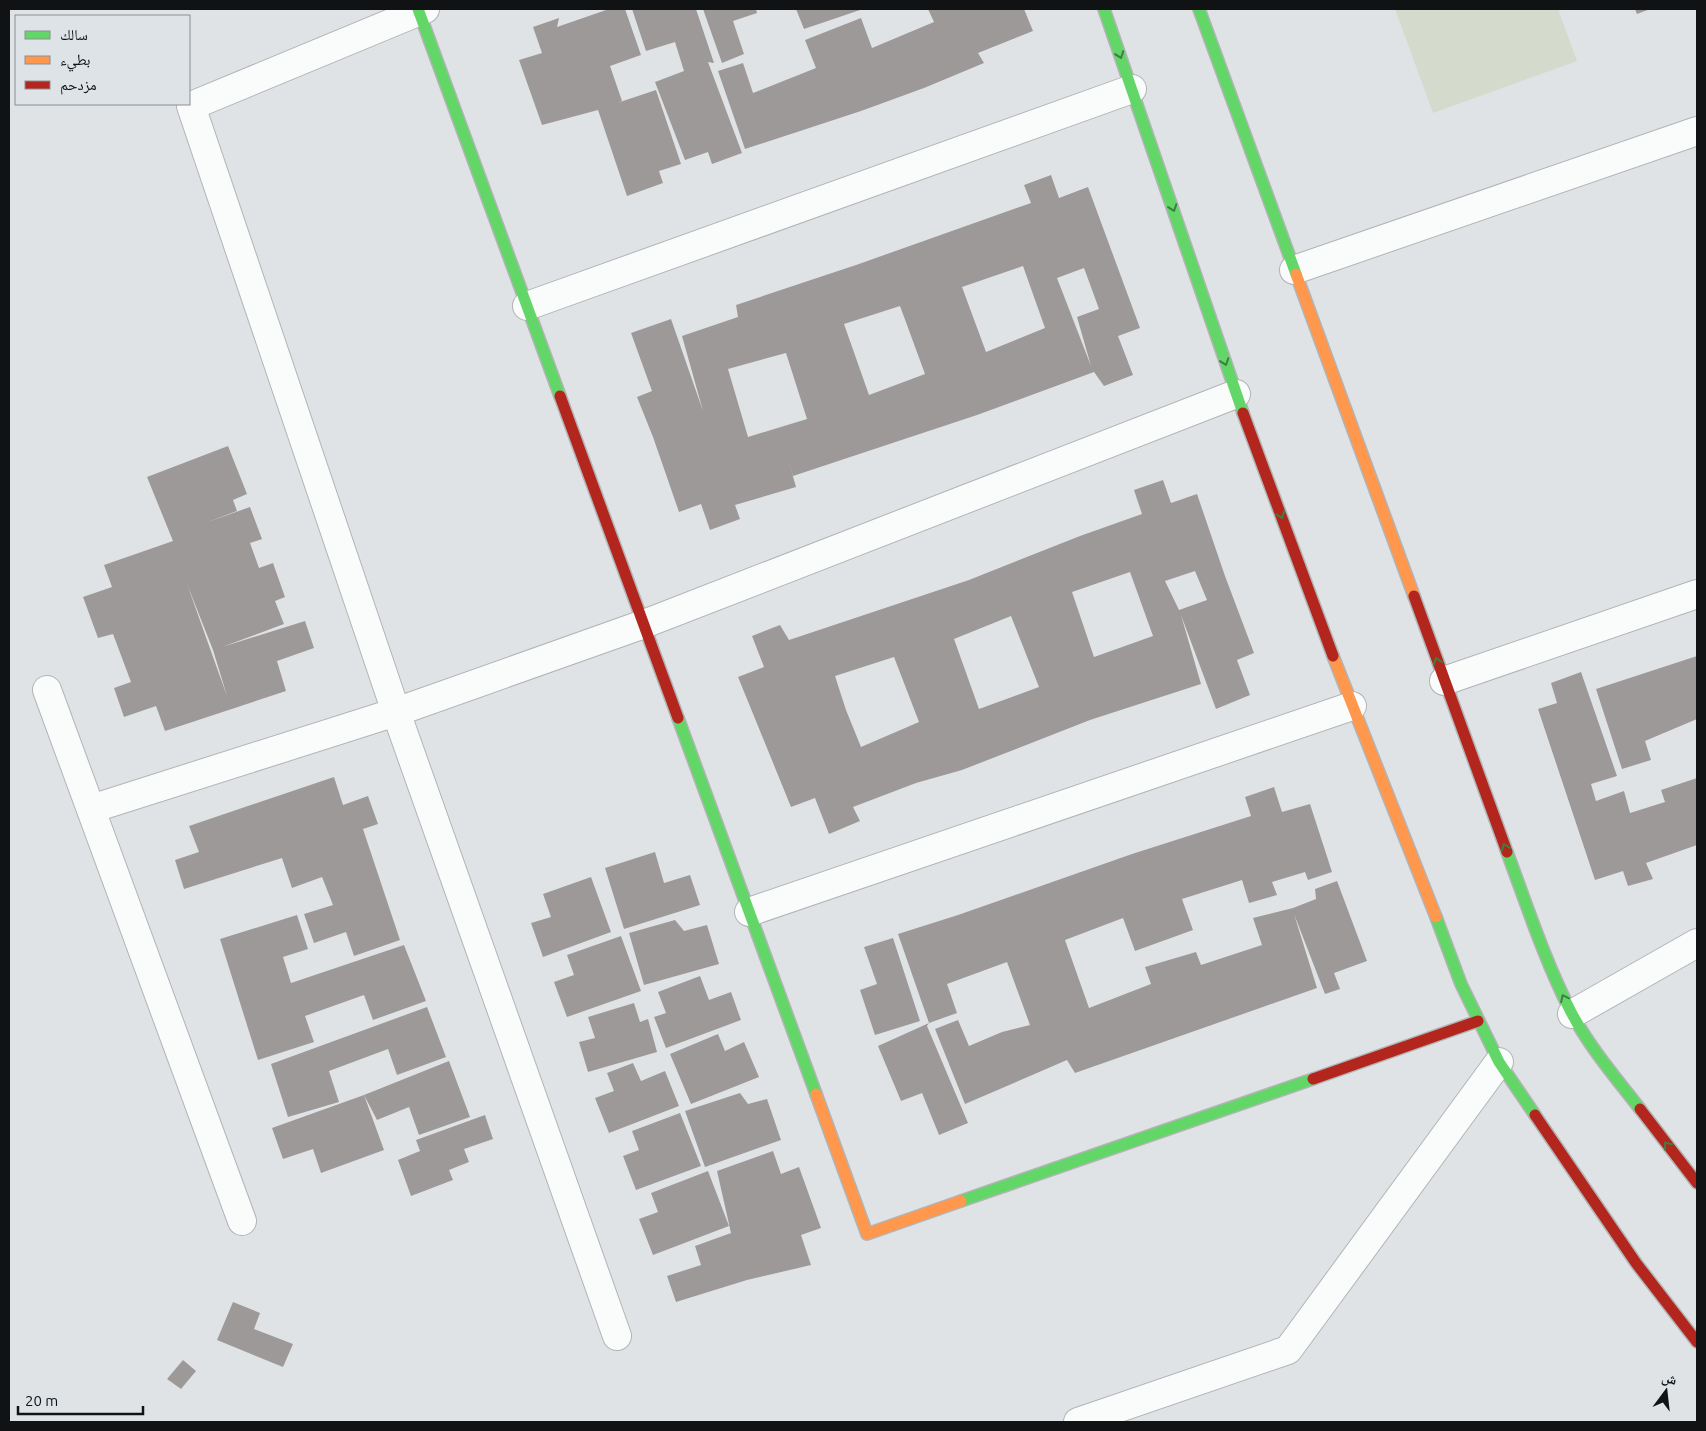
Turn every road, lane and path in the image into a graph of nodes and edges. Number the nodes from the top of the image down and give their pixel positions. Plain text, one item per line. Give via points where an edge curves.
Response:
1 (1104, 9) edge
2 (1199, 9) edge
3 (421, 10) edge
4 (1132, 89) junction
5 (1697, 131) edge
6 (1294, 270) junction
7 (527, 306) junction
8 (1236, 394) junction
9 (1697, 594) edge
10 (644, 624) junction
11 (1444, 681) junction
12 (47, 690) dead end
13 (1352, 706) junction
14 (396, 712) junction
15 (91, 809) junction
16 (749, 912) junction
17 (1697, 943) edge
18 (1572, 1014) junction
19 (1478, 1021) junction
20 (1499, 1062) junction
21 (1697, 1183) edge
22 (242, 1221) dead end
23 (617, 1336) dead end
24 (1697, 1342) edge
25 (1078, 1422) edge

1 -> 4 street
2 - 6 street
3 - 7 street
3 - 14 street via 191,106
4 - 7 street
4 -> 8 street
5 - 6 street
11 -> 6 street
7 - 10 street
8 - 10 street
8 -> 13 street
9 - 11 street
10 - 14 street
10 - 16 street
18 -> 11 street via 1551,971
12 - 15 street
13 - 16 street
13 - 19 street
14 - 15 street
14 - 23 street
15 - 22 street
16 - 19 street via 867,1234
17 - 18 street
21 -> 18 street via 1593,1048
19 - 20 street
20 - 24 street via 1636,1263
20 - 25 street via 1288,1350

